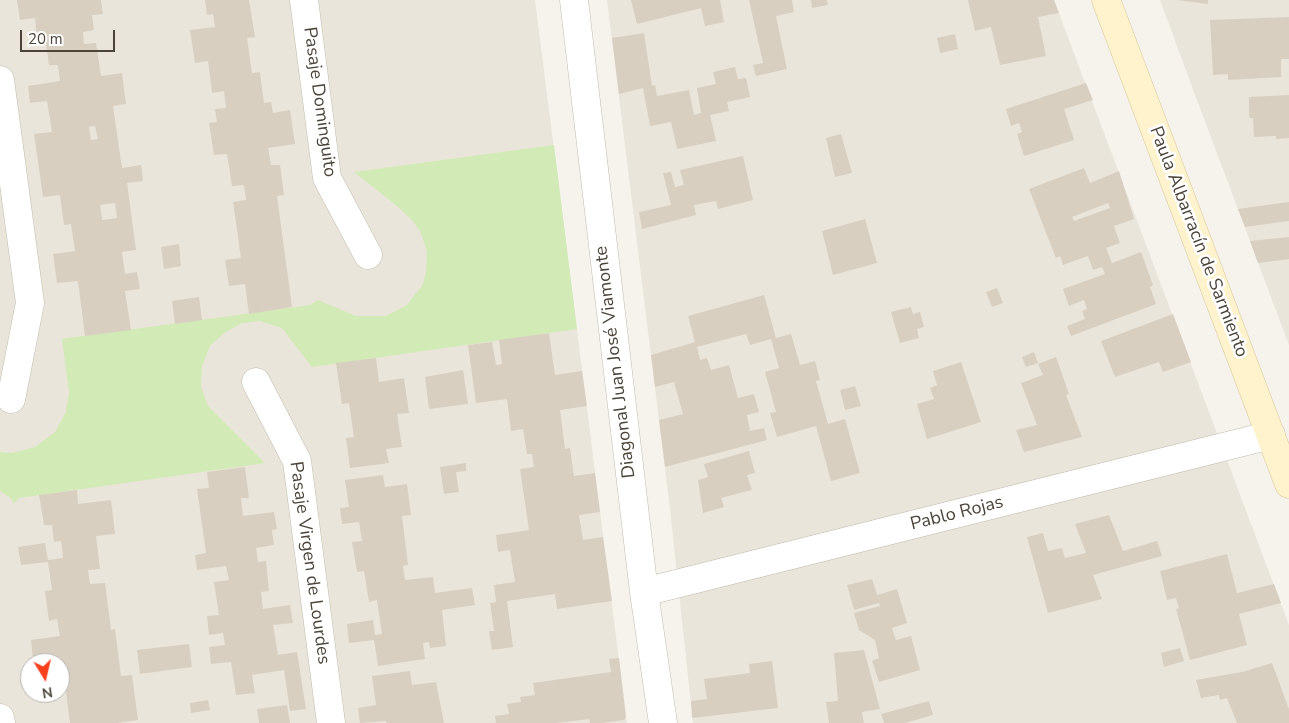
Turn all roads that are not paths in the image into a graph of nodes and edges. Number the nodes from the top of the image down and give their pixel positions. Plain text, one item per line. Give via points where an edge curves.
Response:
1 (304, 0) edge
2 (574, 0) edge
3 (1106, 0) edge
4 (0, 80) edge
5 (368, 255) dead end
6 (256, 382) dead end
7 (11, 399) dead end
8 (1271, 435) junction
9 (1289, 484) edge
10 (644, 592) junction
11 (0, 718) edge
12 (1, 723) edge
13 (331, 723) edge
14 (662, 723) edge

1 - 5 street, Pasaje Dominguito via 327,178
2 - 10 street, Diagonal Juan José Viamonte
3 - 8 main road, Paula Albarracín de Sarmiento
4 - 7 street via 30,303
6 - 13 street, Pasaje Virgen de Lourdes via 297,461
8 - 9 main road, Paula Albarracín de Sarmiento
8 - 10 street, Pablo Rojas
10 - 14 street, Diagonal Juan José Viamonte
11 - 12 street

